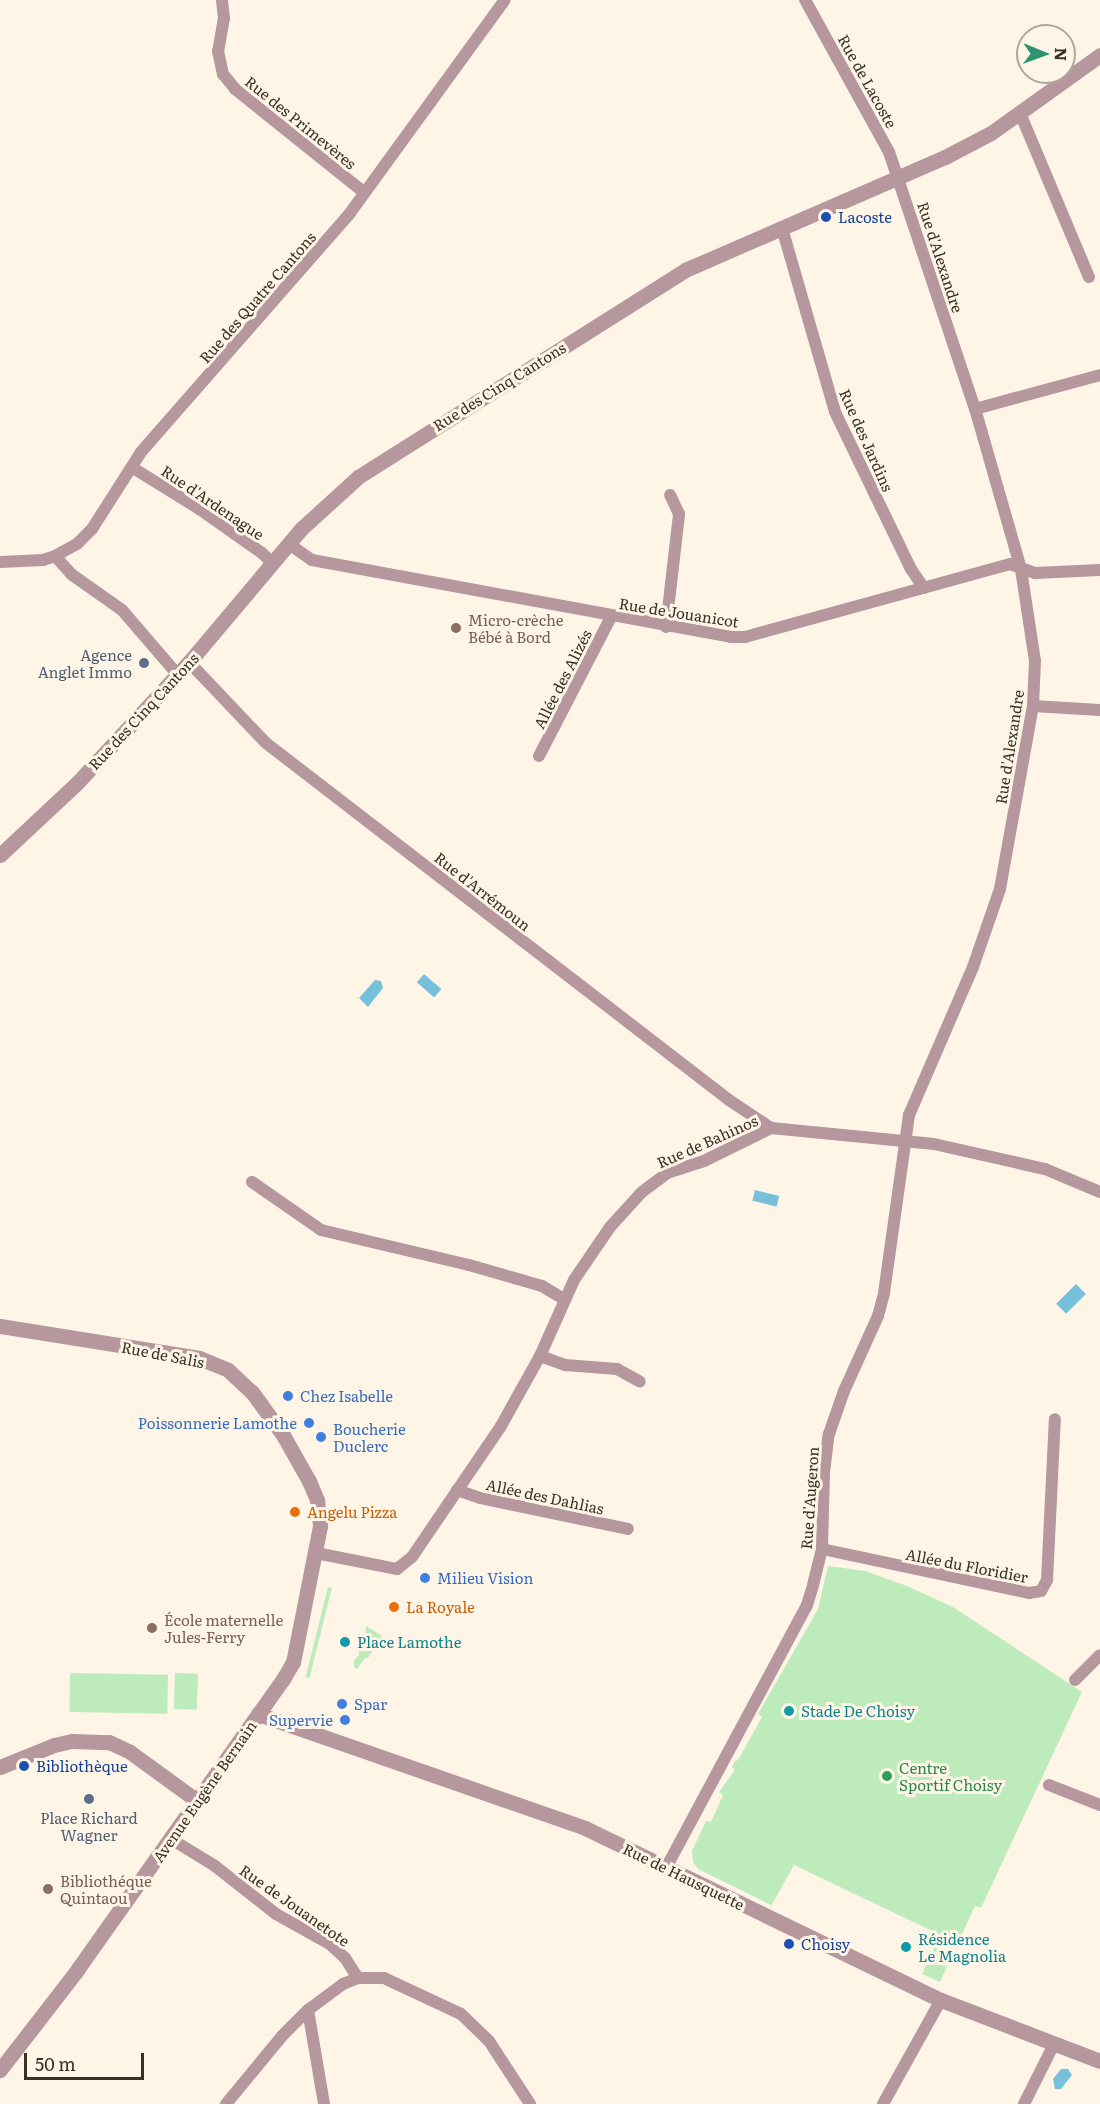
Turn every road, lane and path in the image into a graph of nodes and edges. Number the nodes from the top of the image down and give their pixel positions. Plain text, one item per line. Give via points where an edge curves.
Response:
1 (222, 0) edge
2 (505, 0) edge
3 (805, 0) edge
4 (1100, 55) edge
5 (1020, 113) junction
6 (900, 179) junction
7 (365, 193) junction
8 (782, 228) junction
9 (1089, 277) dead end
10 (1100, 375) edge
11 (975, 409) junction
12 (133, 468) junction
13 (670, 495) dead end
14 (289, 544) junction
15 (55, 556) junction
16 (0, 562) edge
17 (273, 564) junction
18 (1021, 569) junction
19 (1100, 570) edge
20 (924, 588) junction
21 (611, 617) junction
22 (666, 627) junction
23 (189, 662) junction
24 (177, 674) junction
25 (1033, 706) junction
26 (1100, 710) edge
27 (539, 756) dead end
28 (0, 855) edge
29 (771, 1128) junction
30 (903, 1140) junction
31 (252, 1182) dead end
32 (1100, 1192) edge
33 (564, 1299) junction
34 (0, 1326) edge
35 (540, 1356) junction
36 (640, 1382) dead end
37 (1055, 1419) dead end
38 (457, 1490) junction
39 (628, 1528) dead end
40 (822, 1549) junction
41 (316, 1553) junction
42 (1100, 1655) edge
43 (1075, 1680) dead end
44 (258, 1714) junction
45 (0, 1767) edge
46 (1049, 1785) dead end
47 (196, 1800) junction
48 (1100, 1805) edge
49 (171, 1839) junction
50 (666, 1868) junction
51 (358, 1978) junction
52 (941, 2000) junction
53 (308, 2010) junction
54 (1054, 2044) junction
55 (1100, 2061) edge
56 (0, 2070) edge
57 (226, 2104) edge
58 (324, 2104) edge
59 (530, 2104) edge
60 (883, 2104) edge
61 (1024, 2104) edge

1 - 7 street, Rue des Primevères via 224,18 218,51 223,74 235,89
2 - 7 street, Rue des Quatre Cantons
3 - 6 street, Rue de Lacoste via 890,152
4 - 5 street, Rue des Cinq Cantons
5 - 6 street, Rue des Cinq Cantons via 991,133
5 - 9 street
6 - 8 street, Rue des Cinq Cantons
6 - 11 street, Rue d'Alexandre
7 - 12 street, Rue des Quatre Cantons via 141,452
8 - 14 street, Rue des Cinq Cantons via 685,270 404,445 350,483
8 - 20 street, Rue des Jardins via 835,412 911,569
10 - 11 street
11 - 18 street, Rue d'Alexandre
12 - 15 street, Rue des Quatre Cantons via 92,529 78,543
12 - 17 street, Rue d'Ardenague via 201,510
13 - 22 street via 679,514
14 - 17 street, Rue des Cinq Cantons
14 - 21 street, Rue de Jouanicot via 312,560
15 - 16 street, Rue des Quatre Cantons
15 - 24 street via 71,574 122,610
17 - 23 street, Rue des Cinq Cantons
18 - 19 street, Rue de Jouanicot via 1035,573
18 - 20 street, Rue de Jouanicot via 1010,564
18 - 25 street, Rue d'Alexandre via 1035,662
20 - 22 street, Rue de Jouanicot via 745,637
21 - 22 street, Rue de Jouanicot
21 - 27 street, Allée des Alizés
23 - 24 street, Rue des Cinq Cantons
23 - 29 street, Rue d'Arrémoun via 266,743 729,1100
24 - 28 street, Rue des Cinq Cantons via 77,783
25 - 26 street
25 - 30 street, Rue d'Alexandre via 1000,889 973,968 909,1115
29 - 30 street, Rue de Bahinos
29 - 33 street, Rue de Bahinos via 704,1161 667,1173 642,1192 610,1227
30 - 32 street, Rue de Bahinos via 1045,1169
30 - 40 street, Rue d'Augeron via 884,1293 829,1434
31 - 33 street via 321,1230 469,1265 542,1286
33 - 35 street, Rue de Bahinos
34 - 41 street, Rue de Salis via 199,1358 228,1370 252,1392 271,1418 309,1481 320,1526
35 - 36 street via 565,1365 617,1368
35 - 38 street, Rue de Bahinos via 501,1426
37 - 40 street, Allée du Floridier via 1047,1580 1041,1591 1029,1593
38 - 39 street, Allée des Dahlias
38 - 41 street, Rue de Bahinos via 412,1557 397,1569
40 - 50 street, Rue d'Augeron via 807,1605
41 - 44 street, Rue de Salis via 293,1662
42 - 43 street
44 - 47 street, Avenue Eugène Bernain
44 - 50 street, Rue de Hausquette via 536,1809
45 - 47 street via 54,1745 72,1741 109,1742 130,1752
46 - 48 street
47 - 49 street, Avenue Eugène Bernain
49 - 51 street, Rue de Jouanetote via 215,1866 276,1914 330,1944
49 - 56 street, Avenue Eugène Bernain
50 - 52 street, Rue de Hausquette
51 - 53 street via 343,1984
51 - 59 street via 384,1978 461,2014 489,2041
52 - 54 street, Rue de Hausquette
52 - 60 street
53 - 57 street
53 - 58 street
54 - 55 street, Rue de Hausquette
54 - 61 street

